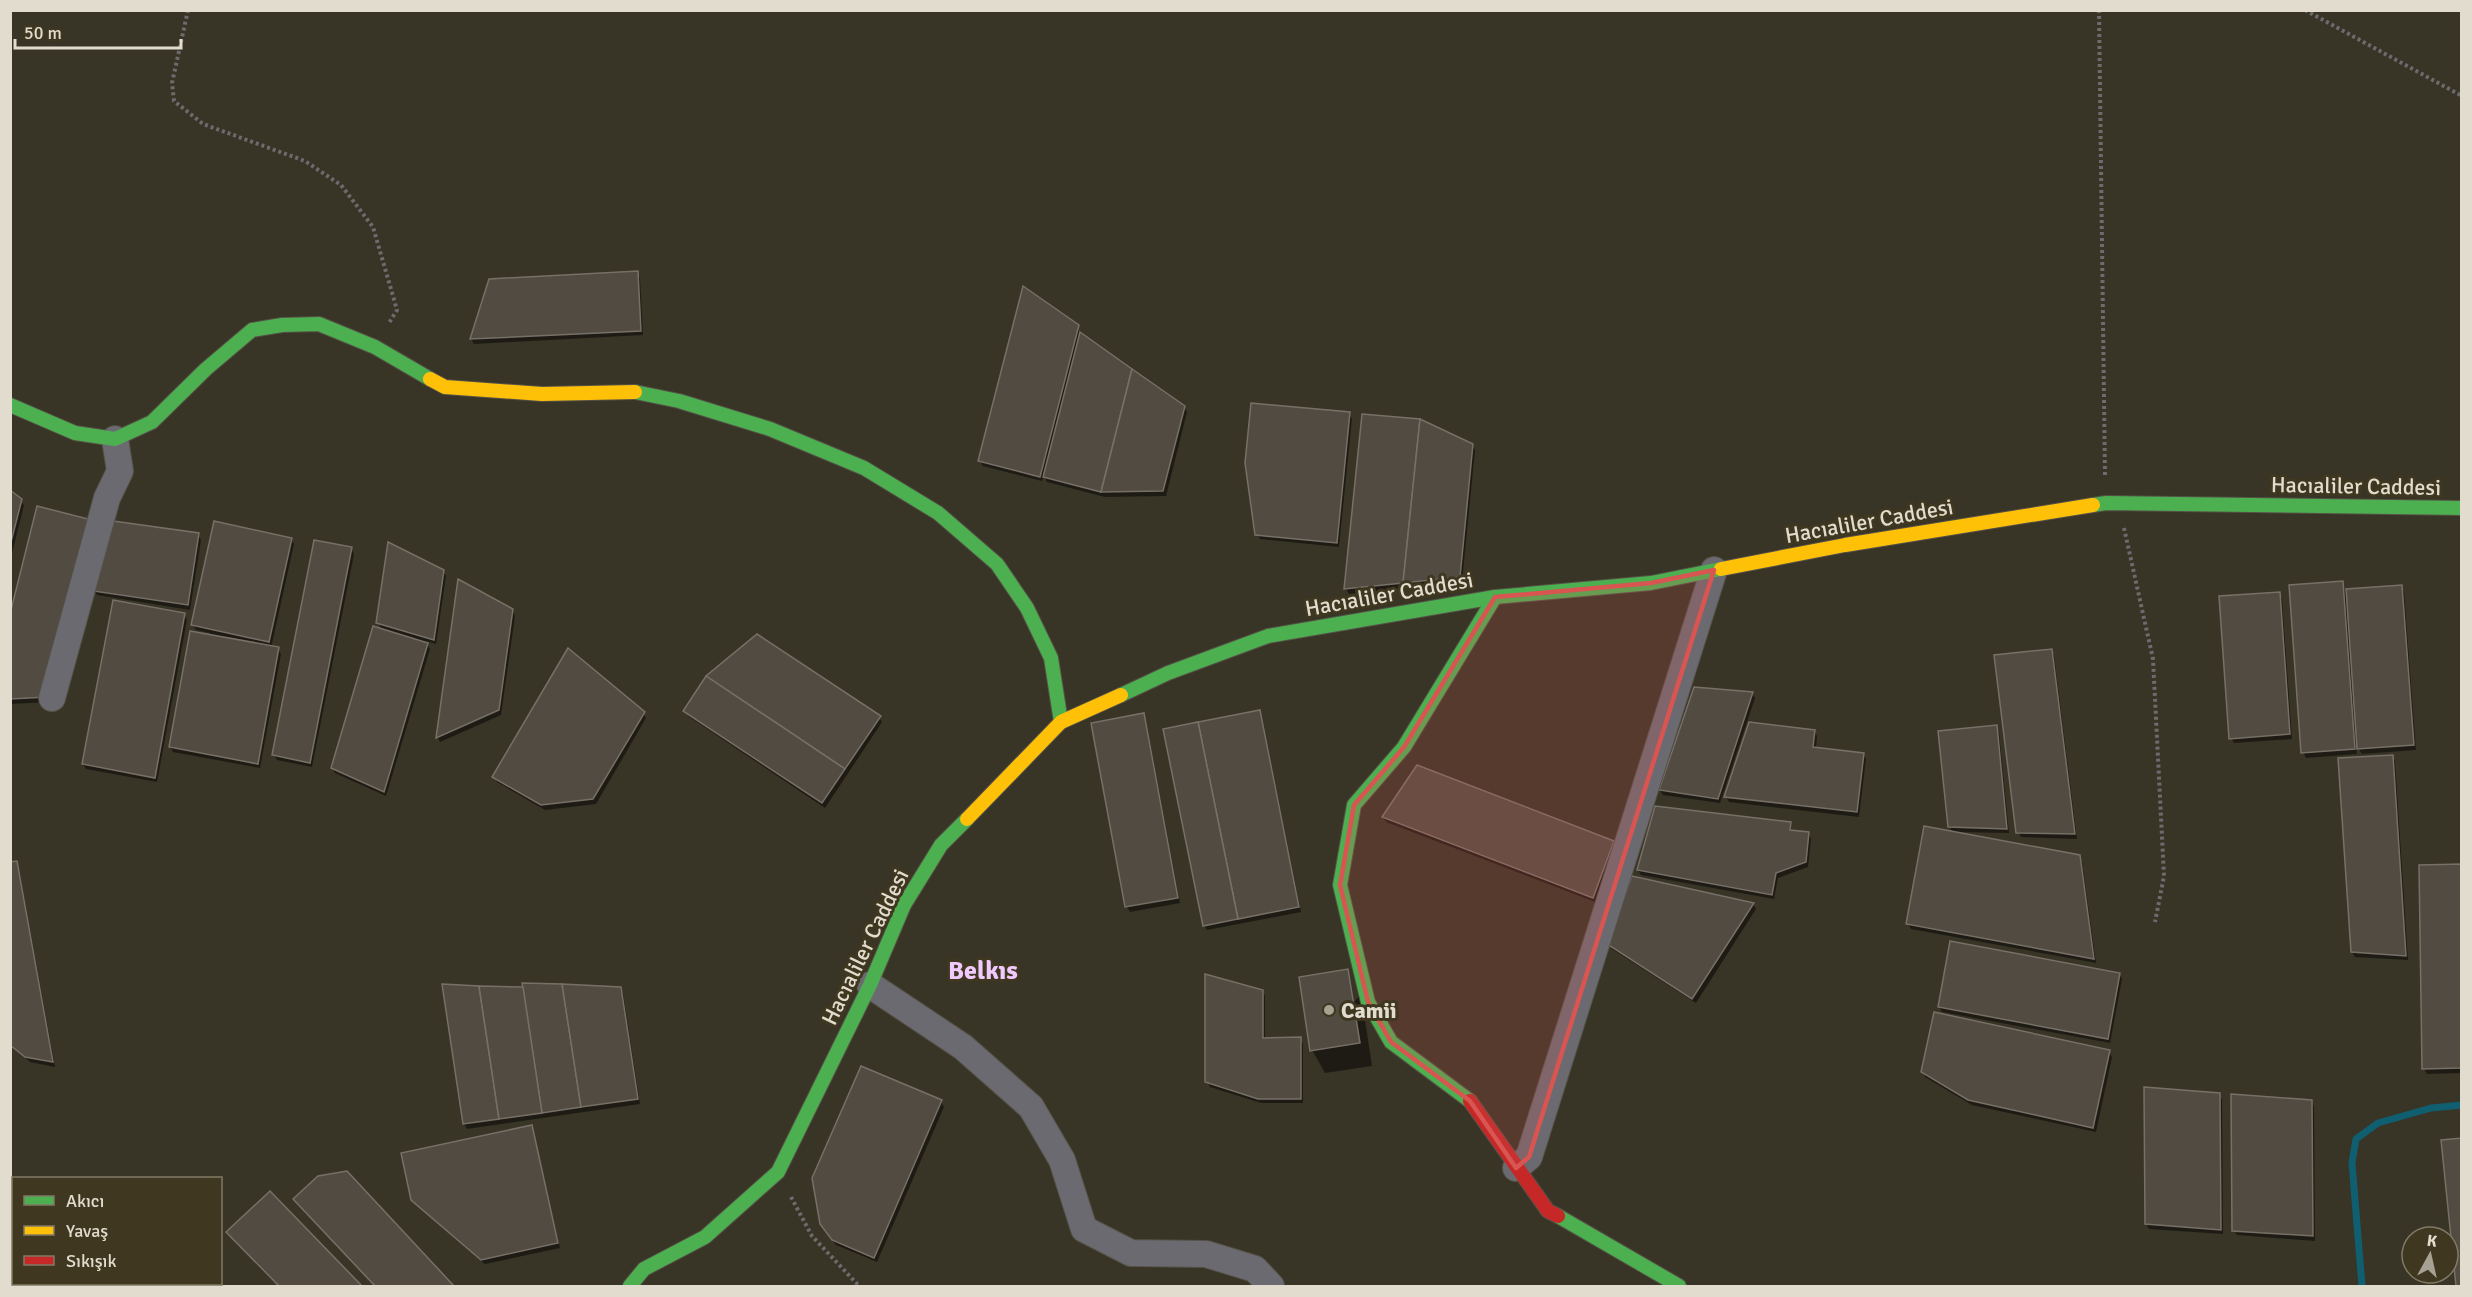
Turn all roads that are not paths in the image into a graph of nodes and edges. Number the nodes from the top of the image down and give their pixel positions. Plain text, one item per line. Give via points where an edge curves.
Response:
1 (10, 405) edge
2 (115, 439) junction
3 (2462, 508) edge
4 (1714, 570) junction
5 (1495, 597) junction
6 (52, 698) dead end
7 (1061, 722) junction
8 (870, 985) junction
9 (1516, 1168) junction
10 (630, 1287) edge
11 (1271, 1287) edge
12 (1679, 1287) edge

1 - 2 street via 75,433
2 - 6 street via 120,471 107,498
2 - 7 street via 152,422 252,330 282,325 319,324 375,347 445,387 542,394 638,392 679,401 770,429 864,468 938,513 997,564 1027,608 1051,658
3 - 4 street, Hacıaliler Caddesi via 2113,504 1845,544
4 - 5 street, Hacıaliler Caddesi via 1651,583
4 - 9 street via 1529,1157
5 - 7 street, Hacıaliler Caddesi via 1268,636 1168,674
5 - 9 street via 1404,747 1354,805 1340,885 1368,1002 1391,1042 1470,1101
7 - 8 street, Hacıaliler Caddesi via 941,845 903,905
8 - 10 street, Hacıaliler Caddesi via 778,1172 705,1237 644,1269
8 - 11 street via 963,1047 1031,1107 1062,1160 1084,1229 1131,1253 1206,1254 1255,1269
9 - 12 street via 1548,1211

